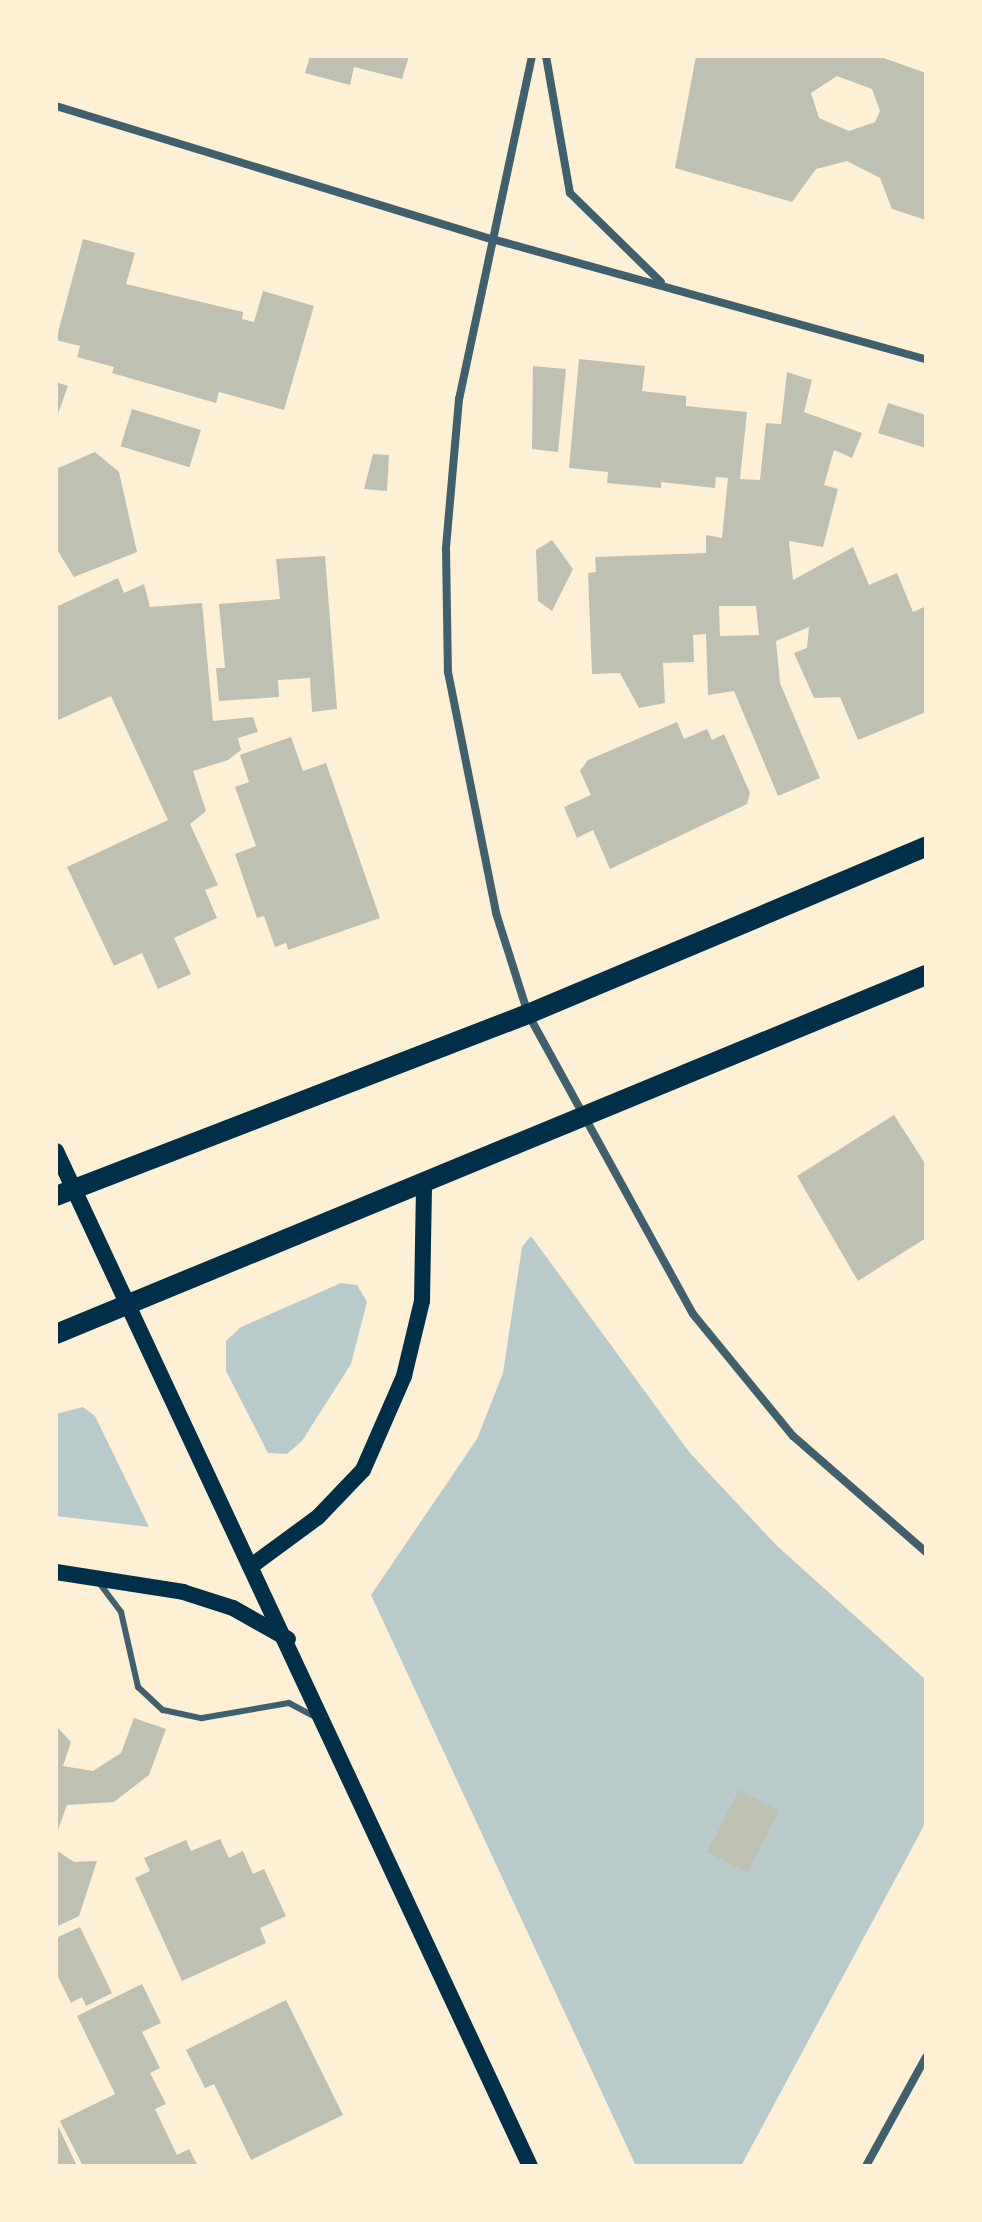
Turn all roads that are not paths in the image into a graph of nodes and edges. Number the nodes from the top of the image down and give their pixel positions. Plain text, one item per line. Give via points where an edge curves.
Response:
1 (532, 56) edge
2 (546, 56) edge
3 (56, 106) edge
4 (492, 239) junction
5 (663, 284) junction
6 (926, 359) edge
7 (926, 847) edge
8 (926, 975) edge
9 (528, 1014) junction
10 (584, 1121) junction
11 (56, 1151) edge
12 (424, 1186) junction
13 (64, 1193) edge
14 (125, 1305) junction
15 (56, 1334) edge
16 (926, 1552) edge
17 (254, 1564) junction
18 (56, 1572) edge
19 (95, 1577) junction
20 (288, 1639) junction
21 (327, 1723) junction
22 (926, 2057) edge
23 (530, 2166) edge
24 (866, 2166) edge

1 - 4 street
2 - 5 street via 570,193
3 - 4 street
4 - 5 street
4 - 9 street via 459,399 446,549 448,672 466,789
5 - 6 street
7 - 9 main road
8 - 10 main road
9 - 10 street
9 - 13 main road
10 - 12 main road
10 - 16 street via 693,1314 793,1436
11 - 13 main road
12 - 14 main road
12 - 17 main road via 422,1301 404,1376 363,1470 318,1517
13 - 14 main road
14 - 15 main road
14 - 17 main road
17 - 20 main road
18 - 19 main road
19 - 20 main road via 208,1600
19 - 21 lane via 121,1612 138,1687 163,1710 202,1718 289,1703
20 - 21 main road
21 - 23 main road
22 - 24 street

